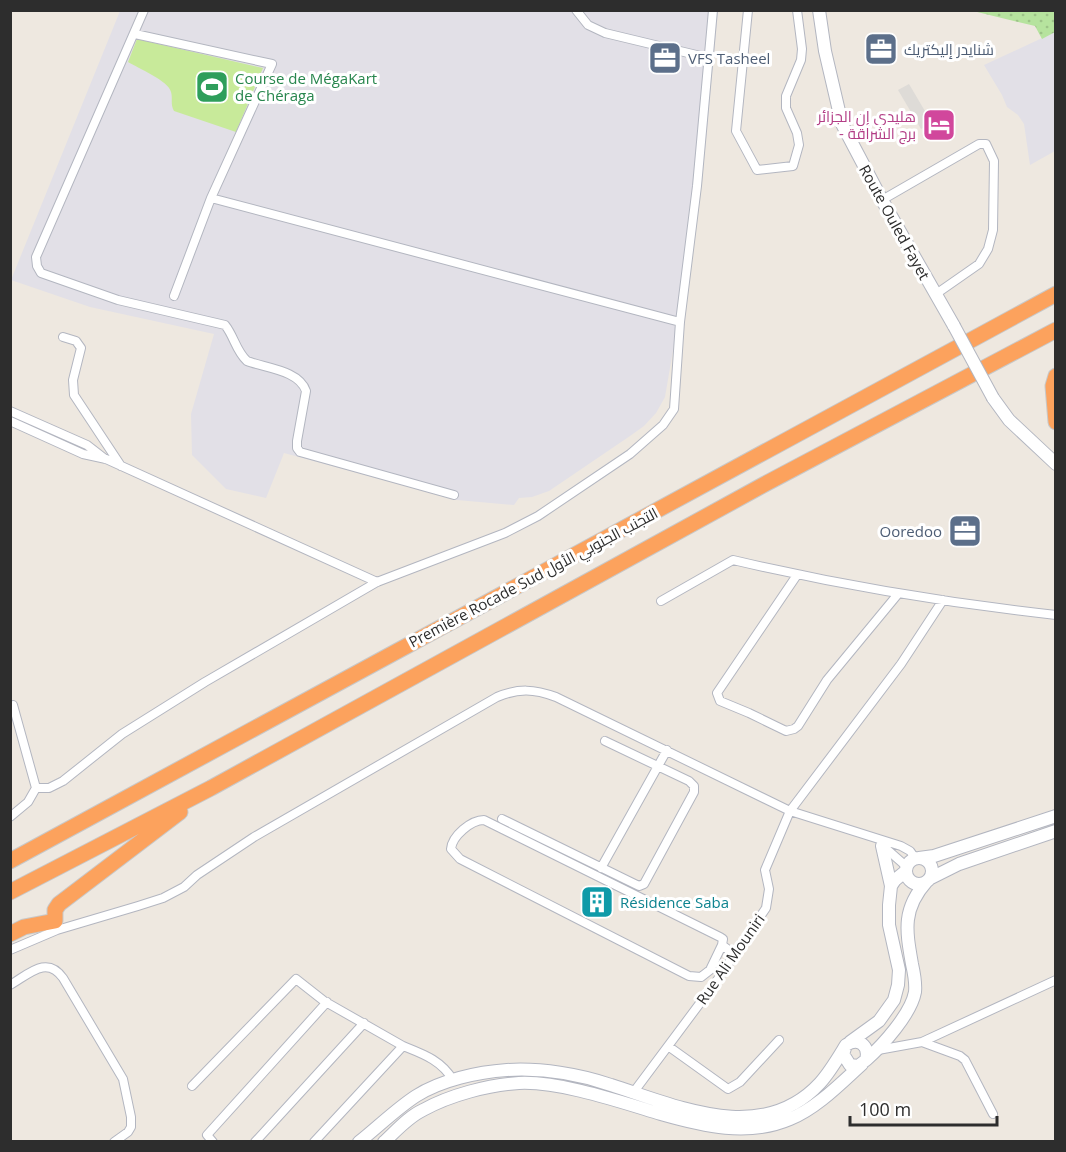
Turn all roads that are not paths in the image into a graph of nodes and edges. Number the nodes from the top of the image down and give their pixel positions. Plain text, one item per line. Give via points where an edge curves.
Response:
1 (144, 10) edge
2 (576, 10) edge
3 (713, 10) edge
4 (747, 10) edge
5 (797, 10) edge
6 (819, 10) edge
7 (135, 34) junction
8 (709, 58) junction
9 (211, 198) junction
10 (882, 200) junction
11 (936, 294) junction
12 (1056, 294) edge
13 (174, 296) dead end
14 (680, 322) junction
15 (1056, 330) edge
16 (63, 337) dead end
17 (1056, 376) edge
18 (10, 411) edge
19 (10, 422) edge
20 (1056, 422) edge
21 (106, 459) junction
22 (1056, 464) edge
23 (121, 466) junction
24 (454, 495) dead end
25 (798, 575) junction
26 (377, 582) junction
27 (898, 594) junction
28 (943, 600) junction
29 (661, 601) dead end
30 (1056, 615) edge
31 (13, 705) dead end
32 (605, 741) dead end
33 (666, 750) junction
34 (657, 767) junction
35 (36, 788) junction
36 (211, 788) junction
37 (15, 810) edge
38 (790, 811) junction
39 (1056, 816) edge
40 (10, 817) edge
41 (502, 819) dead end
42 (1056, 831) edge
43 (879, 842) junction
44 (10, 861) edge
45 (912, 864) junction
46 (601, 868) junction
47 (928, 880) junction
48 (891, 886) junction
49 (10, 892) edge
50 (56, 926) junction
51 (10, 934) edge
52 (722, 945) junction
53 (10, 950) edge
54 (734, 954) junction
55 (1056, 980) edge
56 (10, 984) edge
57 (327, 1002) junction
58 (364, 1023) junction
59 (779, 1040) dead end
60 (922, 1042) junction
61 (847, 1044) junction
62 (403, 1046) junction
63 (668, 1046) junction
64 (877, 1050) junction
65 (864, 1062) junction
66 (453, 1080) junction
67 (192, 1086) dead end
68 (633, 1093) junction
69 (993, 1114) dead end
70 (114, 1142) edge
71 (213, 1142) edge
72 (255, 1142) edge
73 (314, 1142) edge
74 (359, 1142) edge
75 (384, 1142) edge

1 - 7 street
2 - 8 street via 588,25 605,33
3 - 8 street
4 - 5 street via 736,131 757,170 793,166 799,145 786,108 789,84 801,60
6 - 10 street, Route Ouled Fayet via 842,124
7 - 9 street via 272,64
7 - 24 street via 36,257 36,266 41,273 118,300 225,325 247,361 293,376 303,384 306,391 297,441 300,452
8 - 14 street
9 - 13 street
9 - 14 street
10 - 11 street, Route Ouled Fayet
10 - 11 street via 979,144 989,148 994,161 993,230 988,249 979,264
11 - 22 street, Route Ouled Fayet, bridge via 993,398 1009,420
12 - 44 highway, Première Rocade Sud التجنب الجنوبي الأول
14 - 26 street via 674,409 649,438 538,516 505,533
15 - 36 highway, Première Rocade Sud التجنب الجنوبي الأول
16 - 23 street via 79,343 81,348 73,380 74,395
17 - 20 highway
18 - 21 street via 87,445
19 - 21 street via 83,454
21 - 23 street
23 - 26 street
25 - 27 street
25 - 27 street via 717,693 720,701 786,731 798,726 827,680
25 - 29 street via 733,560
26 - 35 street via 122,734 63,781 49,788
27 - 28 street
28 - 30 street
28 - 38 street, Rue Ali Mouniri via 901,664
31 - 35 street
32 - 34 street
33 - 34 street
33 - 38 street
33 - 50 street via 556,697 528,689 513,691 254,837 184,887 146,903
34 - 46 street
34 - 46 street via 689,781 694,789 646,882 639,886
35 - 37 street via 28,802
36 - 49 highway, Première Rocade Sud التجنب الجنوبي الأول
36 - 50 highway via 59,904
37 - 40 street
38 - 43 street
38 - 54 street, Rue Ali Mouniri via 765,870 769,890 766,908
39 - 45 street
41 - 46 street
42 - 47 street via 959,864
43 - 45 street
43 - 45 street via 910,851
43 - 48 street
45 - 47 street via 909,878 915,883
45 - 47 street via 930,863
45 - 48 street
47 - 64 street via 907,918 915,990 912,1002
48 - 61 street via 889,925 899,970 894,1000 879,1021
50 - 51 highway via 24,927
50 - 53 street
52 - 52 street via 720,937 484,820 478,820 452,843 451,849 460,859 690,976 700,977 710,970
52 - 54 street
54 - 63 street, Rue Ali Mouniri
55 - 60 street
56 - 70 street via 44,966 58,971 63,978 123,1079 131,1127
57 - 58 street
57 - 67 street via 296,979
57 - 71 street via 207,1135
58 - 62 street
58 - 72 street
59 - 63 street via 740,1082 728,1089
60 - 64 street
60 - 69 street via 965,1060
61 - 65 street via 864,1044 868,1052
61 - 65 street via 843,1054 846,1062 854,1066
61 - 68 street via 819,1083 771,1113 726,1118
62 - 66 street via 441,1064
62 - 73 street
63 - 68 street, Rue Ali Mouniri
64 - 65 street
65 - 75 street via 810,1108 768,1125 720,1128 694,1124 604,1097 520,1083 466,1094 422,1110
66 - 68 street via 508,1070 536,1070 580,1077
66 - 74 street via 418,1095

